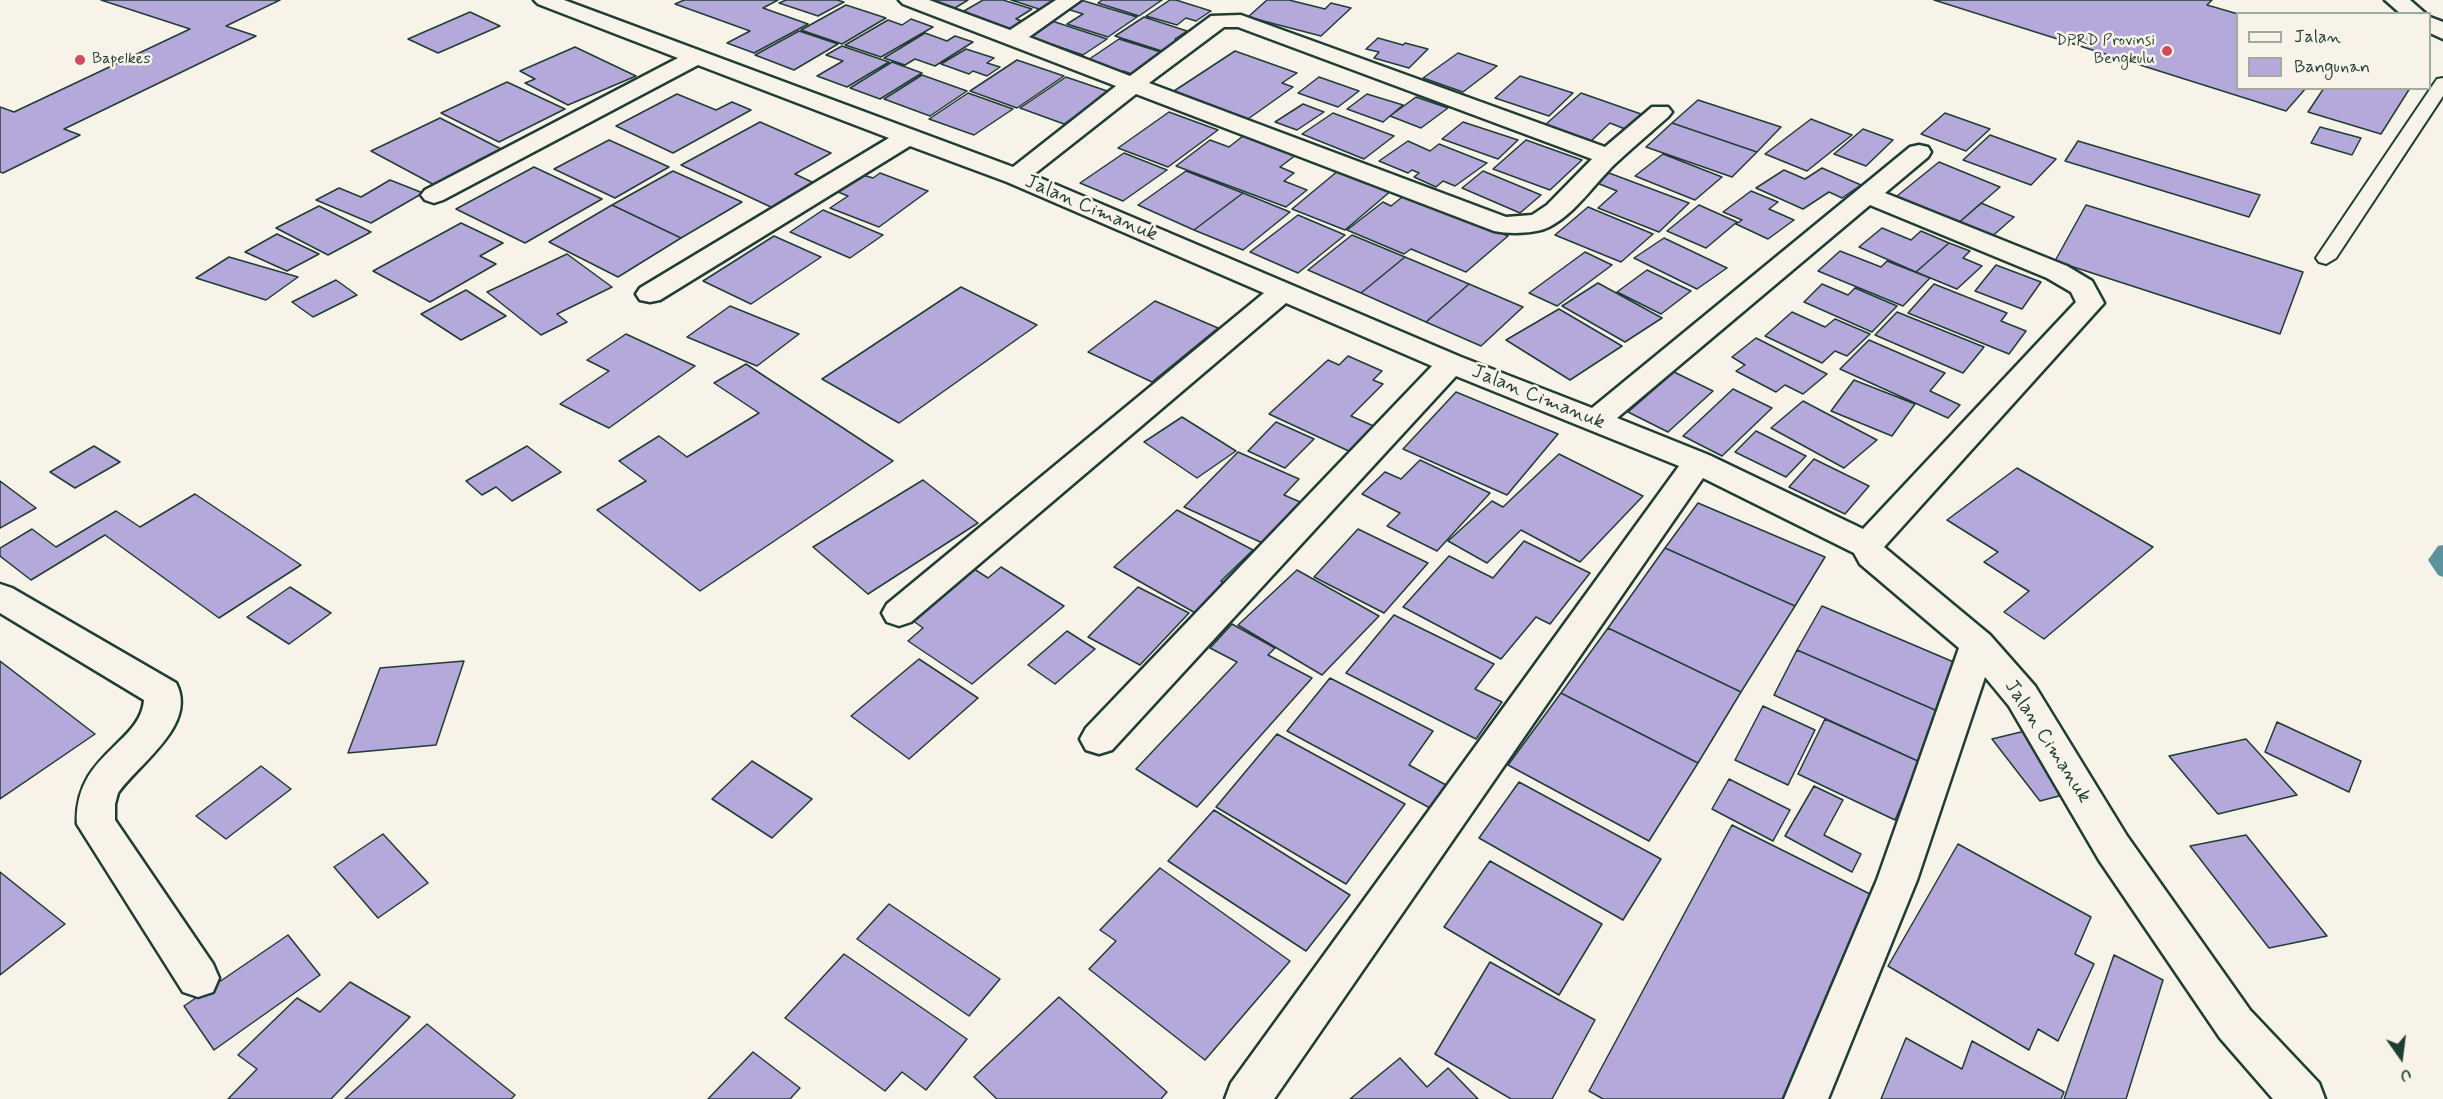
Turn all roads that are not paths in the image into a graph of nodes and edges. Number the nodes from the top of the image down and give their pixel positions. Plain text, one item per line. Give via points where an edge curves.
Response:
1 (545, 0) edge
2 (910, 0) edge
3 (1070, 0) edge
4 (2396, 0) edge
5 (2413, 12) edge
6 (1013, 38) junction
7 (695, 58) junction
8 (1134, 83) junction
9 (2443, 83) edge
10 (1660, 112) dead end
11 (909, 136) junction
12 (1919, 152) dead end
13 (1608, 157) junction
14 (1016, 177) junction
15 (434, 195) dead end
16 (1867, 195) junction
17 (2326, 258) dead end
18 (1284, 290) junction
19 (650, 294) dead end
20 (1451, 363) junction
21 (1595, 421) junction
22 (1698, 462) junction
23 (1867, 545) junction
24 (0, 597) edge
25 (899, 614) dead end
26 (1978, 644) junction
27 (1099, 739) dead end
28 (198, 978) dead end
29 (1247, 1099) edge
30 (1806, 1099) edge
31 (2303, 1099) edge

1 - 7 street, Jalan Cimanuk
2 - 6 street
3 - 6 street
4 - 5 street
6 - 8 street
7 - 11 street, Jalan Cimanuk
7 - 15 street
8 - 13 street via 1219,21 1241,21
8 - 13 street via 1503,225 1539,222
8 - 14 street
9 - 17 lane
10 - 13 street
11 - 14 street, Jalan Cimanuk
11 - 19 street
12 - 16 street
14 - 18 street, Jalan Cimanuk
16 - 21 street
16 - 23 street via 2057,272 2082,287 2090,303
18 - 20 street, Jalan Cimanuk
18 - 25 street
20 - 21 street, Jalan Cimanuk
20 - 27 street
21 - 22 street, Jalan Cimanuk
22 - 23 street, Jalan Cimanuk
22 - 29 street
23 - 26 street, Jalan Cimanuk via 1872,556
24 - 28 street via 163,693 165,707 155,724 109,776 96,800 96,824
26 - 30 street via 1897,880
26 - 31 street, Jalan Cimanuk via 2022,696 2113,848 2235,1024

